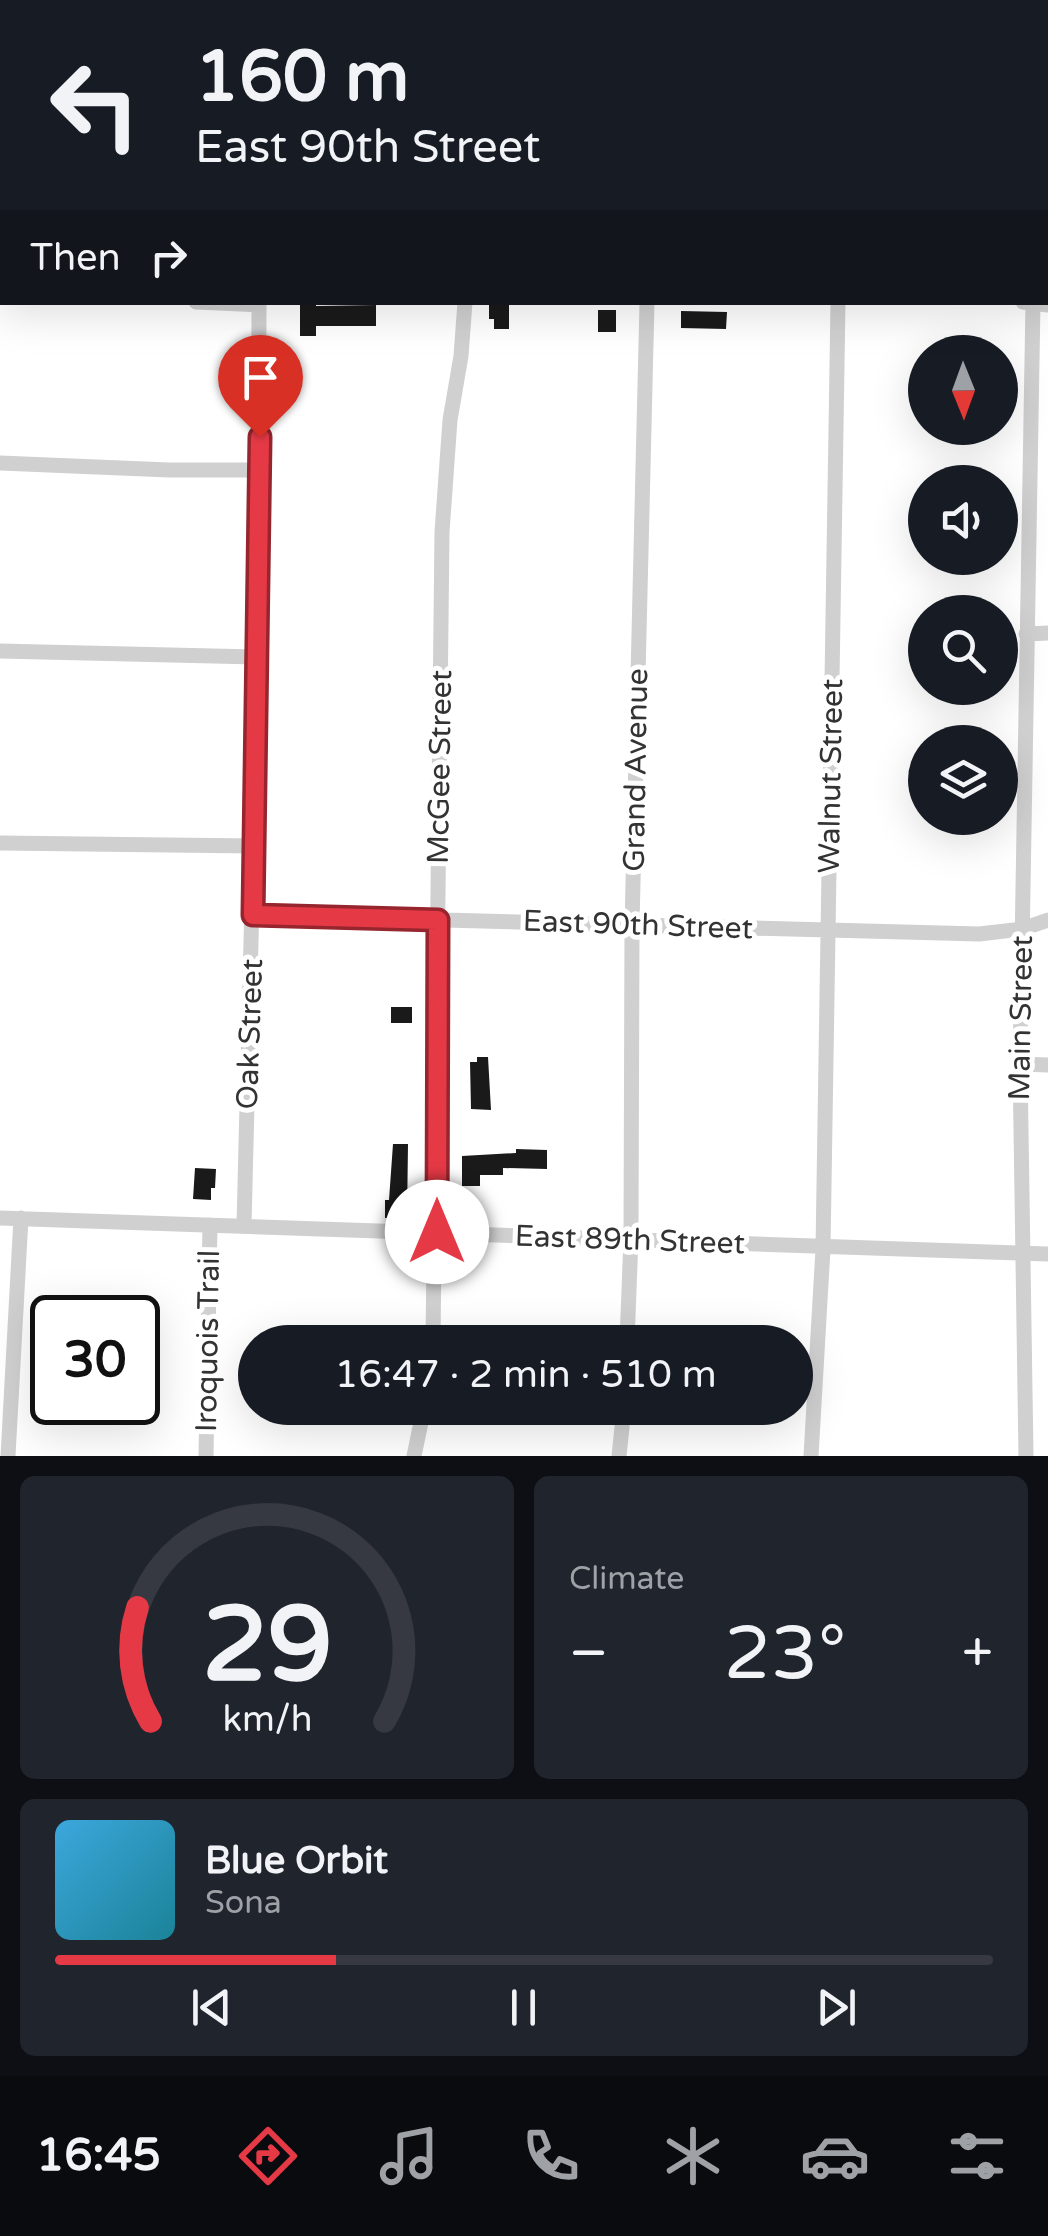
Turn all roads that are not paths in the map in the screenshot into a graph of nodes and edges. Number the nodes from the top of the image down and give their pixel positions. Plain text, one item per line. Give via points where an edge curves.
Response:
1 (259, 305) edge
2 (465, 305) edge
3 (648, 305) edge
4 (838, 305) edge
5 (1033, 305) edge
6 (0, 463) edge
7 (260, 470) junction
8 (1048, 633) edge
9 (1026, 634) junction
10 (0, 651) edge
11 (258, 657) junction
12 (0, 843) edge
13 (254, 846) junction
14 (253, 915) junction
15 (438, 920) junction
16 (1048, 920) edge
17 (632, 925) junction
18 (1022, 929) junction
19 (828, 931) junction
20 (1020, 1064) junction
21 (1048, 1064) edge
22 (0, 1218) edge
23 (20, 1218) junction
24 (210, 1225) junction
25 (244, 1226) junction
26 (437, 1232) junction
27 (631, 1238) junction
28 (823, 1249) junction
29 (1020, 1254) junction
30 (1048, 1254) edge
31 (434, 1325) edge
32 (628, 1325) edge
33 (420, 1425) edge
34 (622, 1425) edge
35 (8, 1456) edge
36 (206, 1456) edge
37 (414, 1456) edge
38 (619, 1456) edge
39 (812, 1456) edge
40 (1026, 1456) edge

1 - 7 street, Oak Street
2 - 15 street, McGee Street via 442,532
3 - 17 street, Grand Avenue
4 - 19 street, Walnut Street
5 - 9 street, Main Street
6 - 7 street
7 - 11 street, Oak Street
8 - 9 street
9 - 18 street, Main Street
10 - 11 street
11 - 13 street, Oak Street
12 - 13 street
13 - 14 street, Oak Street
14 - 15 street, East 90th Street
14 - 25 street, Oak Street
15 - 17 street, East 90th Street
15 - 26 street, McGee Street
16 - 18 street, East 90th Street
17 - 19 street, East 90th Street
17 - 27 street, Grand Avenue
18 - 19 street, East 90th Street
18 - 20 street, Main Street
19 - 28 street, Walnut Street
20 - 21 street
20 - 29 street, Main Street
22 - 23 street, East 89th Street
23 - 24 street, East 89th Street
23 - 35 street
24 - 25 street, East 89th Street
24 - 36 street, Iroquois Trail
25 - 26 street, East 89th Street
26 - 27 street, East 89th Street
26 - 31 street, McGee Street
27 - 28 street, East 89th Street
27 - 32 street, Grand Avenue
28 - 29 street, East 89th Street
28 - 39 street, Walnut Street
29 - 30 street, East 89th Street
29 - 40 street, Main Street
33 - 37 street
34 - 38 street

